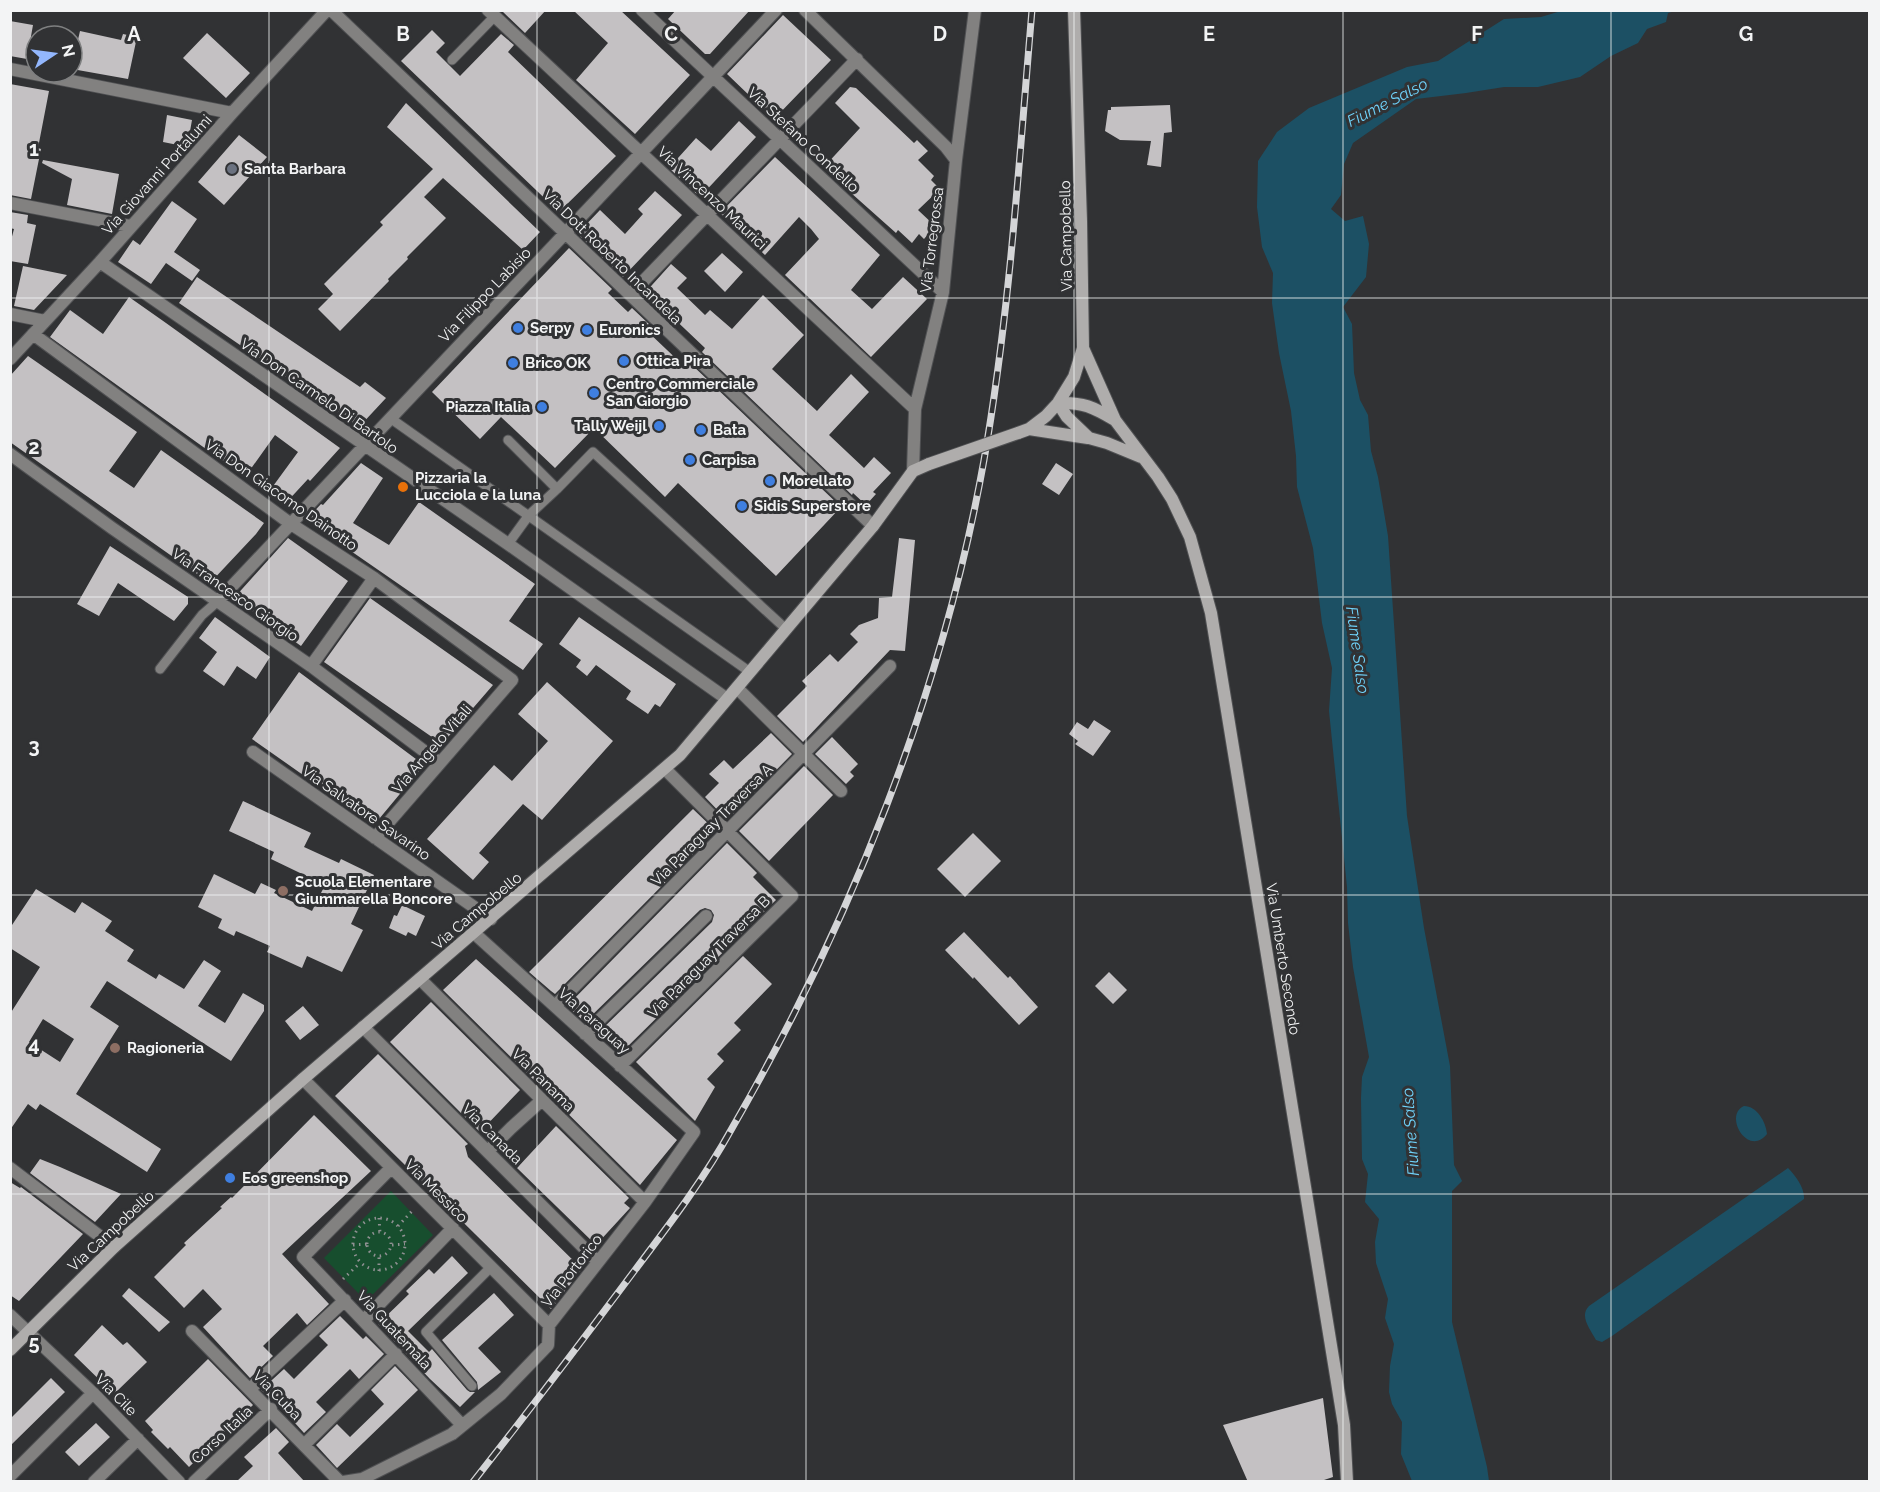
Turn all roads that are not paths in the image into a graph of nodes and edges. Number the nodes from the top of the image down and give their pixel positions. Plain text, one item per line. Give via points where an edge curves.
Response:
1 (329, 10) edge
2 (642, 10) edge
3 (776, 10) edge
4 (805, 10) edge
5 (962, 10) edge
6 (1074, 10) edge
7 (491, 14) edge
8 (975, 16) edge
9 (856, 59) junction
10 (452, 60) dead end
11 (10, 69) edge
12 (713, 76) junction
13 (232, 113) junction
14 (780, 139) junction
15 (641, 152) junction
16 (956, 160) junction
17 (10, 203) edge
18 (707, 214) junction
19 (130, 226) junction
20 (565, 232) junction
21 (100, 262) junction
22 (943, 292) junction
23 (630, 295) junction
24 (10, 314) edge
25 (45, 321) junction
26 (33, 334) junction
27 (1083, 348) junction
28 (10, 359) edge
29 (1058, 403) junction
30 (915, 409) junction
31 (390, 418) junction
32 (1115, 420) junction
33 (1024, 431) junction
34 (1089, 438) junction
35 (508, 440) dead end
36 (364, 446) junction
37 (10, 454) edge
38 (1142, 457) junction
39 (913, 471) junction
40 (557, 489) junction
41 (529, 515) junction
42 (291, 524) junction
43 (873, 526) junction
44 (508, 544) junction
45 (374, 578) junction
46 (218, 601) junction
47 (786, 629) junction
48 (312, 666) junction
49 (890, 666) dead end
50 (160, 669) dead end
51 (750, 672) junction
52 (512, 680) joint
53 (737, 688) junction
54 (727, 699) junction
55 (253, 752) dead end
56 (804, 754) junction
57 (440, 763) junction
58 (665, 769) junction
59 (841, 791) dead end
60 (727, 831) junction
61 (375, 838) junction
62 (706, 916) dead end
63 (491, 919) junction
64 (474, 933) junction
65 (420, 979) junction
66 (555, 1006) junction
67 (363, 1027) junction
68 (585, 1034) junction
69 (620, 1066) junction
70 (303, 1079) junction
71 (542, 1100) junction
72 (693, 1132) joint
73 (488, 1151) junction
74 (10, 1168) edge
75 (391, 1168) junction
76 (645, 1202) junction
77 (453, 1228) junction
78 (114, 1247) junction
79 (598, 1262) junction
80 (491, 1266) junction
81 (345, 1300) junction
82 (10, 1315) edge
83 (364, 1320) junction
84 (549, 1325) junction
85 (192, 1330) dead end
86 (28, 1333) junction
87 (10, 1350) edge
88 (396, 1354) junction
89 (472, 1386) dead end
90 (250, 1389) junction
91 (93, 1393) junction
92 (271, 1409) junction
93 (462, 1425) junction
94 (138, 1439) junction
95 (304, 1445) junction
96 (10, 1476) edge
97 (94, 1482) edge
98 (179, 1482) edge
99 (194, 1482) edge
100 (341, 1482) edge
101 (1347, 1482) edge

1 - 13 street, Via Giovanni Portalumi
1 - 20 street, Via Dott Roberto Incandela
2 - 12 street, Via Stefano Condello
3 - 12 street, Via Filippo Labisio
4 - 9 street
5 - 8 street
6 - 27 main road, Via Campobello
7 - 10 lane
7 - 15 street, Via Vincenzo Maurici
8 - 16 street, Via Torregrossa
9 - 14 street
9 - 16 street
11 - 13 street
12 - 14 street, Via Stefano Condello
12 - 15 street, Via Filippo Labisio
13 - 19 street, Via Giovanni Portalumi
14 - 18 street
14 - 22 street, Via Stefano Condello
15 - 18 street, Via Vincenzo Maurici
15 - 20 street, Via Filippo Labisio
16 - 22 street, Via Torregrossa
17 - 19 street
18 - 23 street
18 - 30 street, Via Vincenzo Maurici
19 - 21 street, Via Giovanni Portalumi
20 - 23 street, Via Dott Roberto Incandela
20 - 31 street, Via Filippo Labisio
21 - 25 street, Via Giovanni Portalumi
21 - 36 street, Via Don Carmelo Di Bartolo
22 - 30 street, Via Torregrossa
23 - 43 street, Via Dott Roberto Incandela
24 - 25 street
25 - 26 street, Via Giovanni Portalumi
26 - 28 street, Via Giovanni Portalumi
26 - 42 street, Via Don Giacomo Dainotto
27 - 29 main road, Via Campobello via 1074,377
27 - 32 main road
29 - 32 main road via 1092,406
29 - 33 main road, Via Campobello
29 - 34 main road
30 - 39 street, Via Torregrossa
31 - 36 street, Via Filippo Labisio
31 - 41 lane
32 - 38 main road, Via Umberto Secondo
33 - 34 main road
33 - 39 main road, bridge
34 - 38 main road
35 - 40 lane
36 - 42 street, Via Filippo Labisio
36 - 44 street, Via Don Carmelo Di Bartolo
37 - 46 street, Via Francesco Giorgio
38 - 101 main road, Via Umberto Secondo via 1172,499 1190,537 1211,613 1344,1425
39 - 43 main road, Via Campobello
40 - 41 lane
40 - 47 lane via 593,452
41 - 44 lane
41 - 51 lane
42 - 45 street, Via Don Giacomo Dainotto
42 - 46 street, Via Filippo Labisio
43 - 47 main road, Via Campobello
44 - 54 street, Via Don Carmelo Di Bartolo
45 - 48 street
45 - 52 street, Via Don Giacomo Dainotto
46 - 48 street, Via Francesco Giorgio
46 - 50 lane via 202,615
47 - 51 main road, Via Campobello
48 - 57 street, Via Francesco Giorgio
49 - 56 street, Via Paraguay Traversa A
51 - 53 main road, Via Campobello
52 - 57 street, Via Angelo Vitali
53 - 54 main road, Via Campobello
53 - 56 street
54 - 58 main road, Via Campobello
55 - 61 street, Via Salvatore Savarino
56 - 59 street
56 - 60 street, Via Paraguay Traversa A
57 - 61 street, Via Angelo Vitali
58 - 60 street, Via Paraguay Traversa B
58 - 63 main road, Via Campobello
60 - 66 street, Via Paraguay Traversa A
60 - 69 street, Via Paraguay Traversa B via 792,896
61 - 63 street, Via Salvatore Savarino
62 - 68 street
63 - 64 main road, Via Campobello
64 - 65 main road, Via Campobello
64 - 66 street, Via Paraguay
65 - 67 main road, Via Campobello
65 - 71 street, Via Panama
66 - 68 street, Via Paraguay
67 - 70 main road, Via Campobello
67 - 73 street, Via Canada
68 - 69 street, Via Paraguay
69 - 72 street, Via Paraguay
70 - 75 street, Via Messico
70 - 78 main road, Via Campobello
71 - 73 street
71 - 76 street, Via Panama
72 - 76 street, Via Portorico
73 - 79 street, Via Canada
74 - 78 street
75 - 77 street, Via Messico
75 - 81 street, Via Guatemala via 303,1257
76 - 79 street, Via Portorico
77 - 80 street, Via Messico
77 - 83 street
78 - 86 main road, Via Campobello
79 - 84 street, Via Portorico
80 - 84 street, Via Messico
80 - 89 lane via 426,1332
81 - 83 street, Via Guatemala
81 - 90 street
82 - 86 street, Via Cile
83 - 88 street, Via Guatemala
84 - 93 street, Via Portorico via 548,1345 501,1394
85 - 90 street, Via Cuba
86 - 87 main road, Via Campobello
86 - 91 street, Via Cile
88 - 93 street, Via Guatemala
88 - 95 street
90 - 92 street, Via Cuba
91 - 94 street, Via Cile
91 - 96 street
92 - 95 street, Via Cuba
92 - 99 street, Corso Italia
93 - 100 street, Via Portorico via 452,1434 362,1479
94 - 97 street
94 - 98 street, Via Cile
95 - 100 street, Via Cuba

